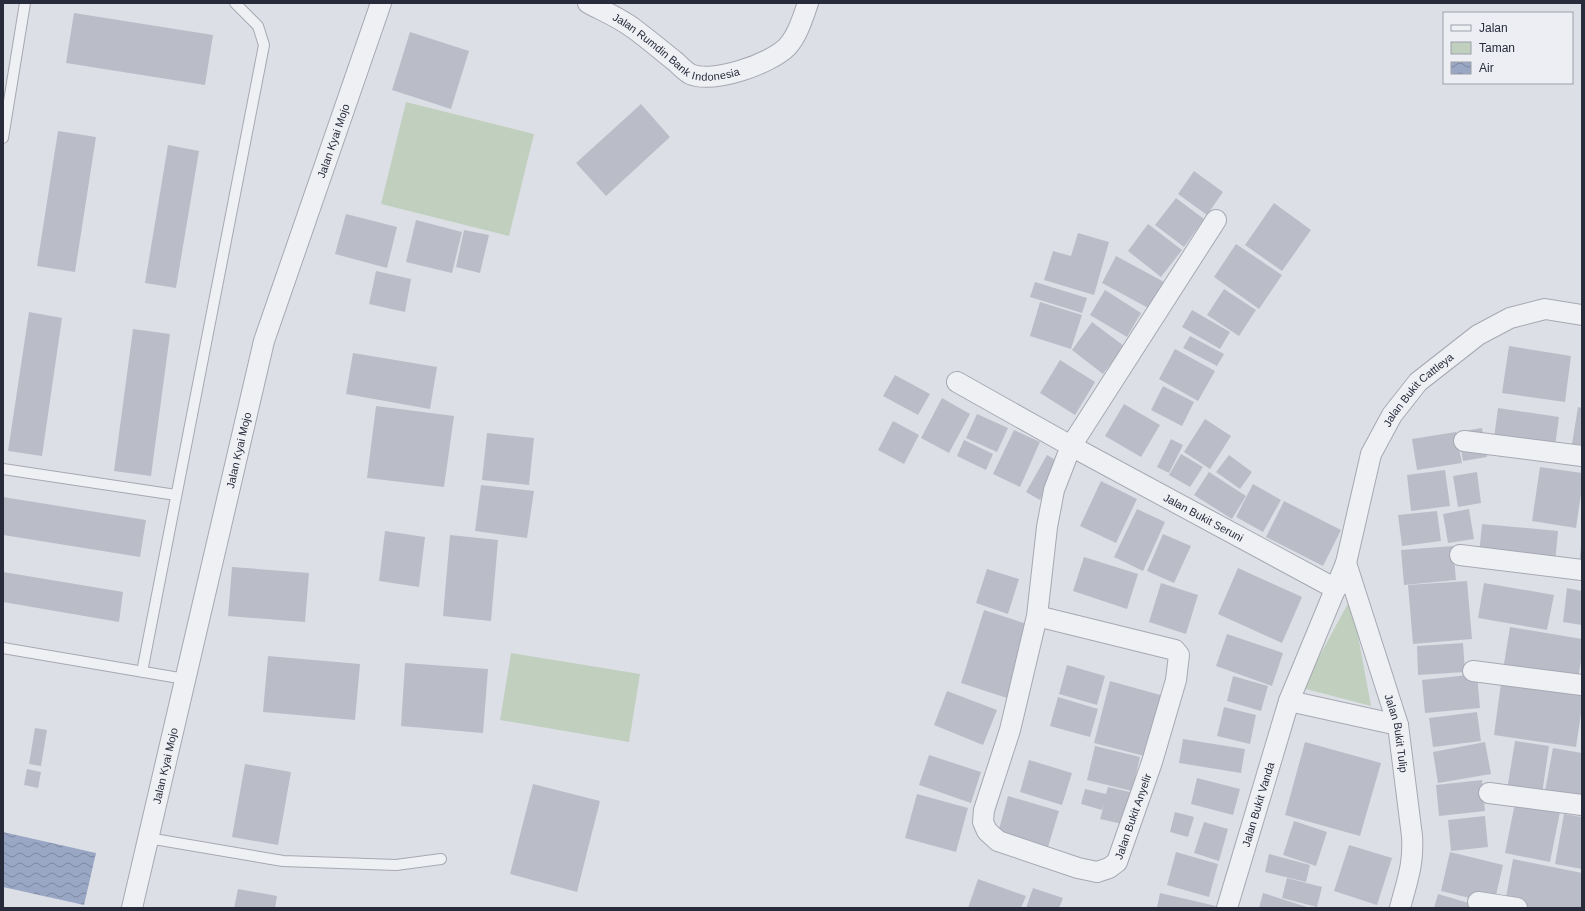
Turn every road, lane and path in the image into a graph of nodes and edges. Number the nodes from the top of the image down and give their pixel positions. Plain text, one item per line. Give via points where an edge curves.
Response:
1 (26, 3) edge
2 (235, 3) edge
3 (381, 3) edge
4 (588, 3) edge
5 (808, 3) edge
6 (3, 138) edge
7 (1216, 220) dead end
8 (1582, 315) edge
9 (957, 382) dead end
10 (1464, 441) dead end
11 (1071, 446) junction
12 (1582, 456) edge
13 (3, 469) edge
14 (176, 495) junction
15 (1460, 554) dead end
16 (1346, 563) junction
17 (1582, 570) edge
18 (1336, 589) junction
19 (1037, 616) junction
20 (3, 648) edge
21 (1473, 671) dead end
22 (142, 672) junction
23 (185, 680) junction
24 (1582, 685) edge
25 (1289, 701) junction
26 (1398, 725) junction
27 (1489, 793) dead end
28 (1582, 805) edge
29 (148, 838) junction
30 (441, 859) dead end
31 (1478, 902) dead end
32 (132, 908) edge
33 (1227, 908) edge
34 (1400, 908) edge
35 (1517, 908) edge

1 - 6 lane
2 - 14 lane via 258,26 264,44
3 - 23 street, Jalan Kyai Mojo via 264,341
4 - 5 street, Jalan Rumdin Bank Indonesia via 632,27 690,74 711,76 732,73 768,60 778,53 795,35
7 - 11 street
8 - 16 street, Jalan Bukit Cattleya via 1545,309 1510,318 1478,335 1418,382 1392,415 1371,454
9 - 11 street, Jalan Bukit Seruni
10 - 12 street
11 - 18 street, Jalan Bukit Seruni
11 - 19 street, Jalan Bukit Anyelir via 1054,490 1048,520
13 - 14 lane
14 - 22 lane
15 - 17 street
16 - 18 street, Jalan Bukit Vanda
16 - 26 street, Jalan Bukit Tulip
18 - 25 street, Jalan Bukit Vanda
19 - 19 street, Jalan Bukit Anyelir via 1175,650 1179,655 1174,688 1152,762 1117,862 1097,872 998,841 987,831 983,822 984,810 1010,730
20 - 22 lane
21 - 24 street
22 - 23 lane
23 - 29 street, Jalan Kyai Mojo
25 - 26 street
25 - 33 street, Jalan Bukit Vanda
26 - 34 street, Jalan Bukit Tulip via 1414,854
27 - 28 street
29 - 30 lane via 283,861 396,865
29 - 32 street, Jalan Kyai Mojo
31 - 35 street

